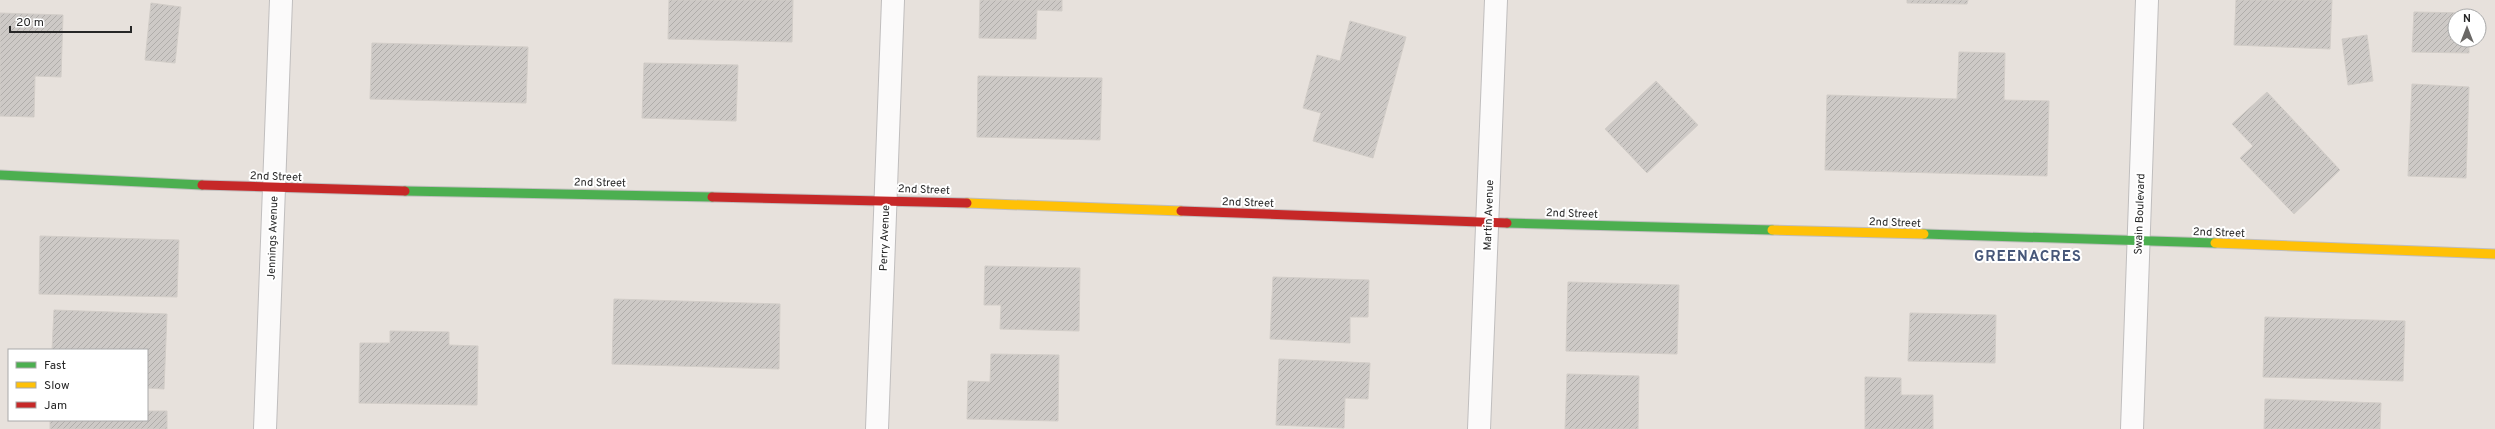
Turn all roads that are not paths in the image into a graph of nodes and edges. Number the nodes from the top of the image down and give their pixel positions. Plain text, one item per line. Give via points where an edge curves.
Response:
1 (280, 0) edge
2 (893, 0) edge
3 (1496, 0) edge
4 (2147, 0) edge
5 (0, 175) edge
6 (274, 188) junction
7 (886, 200) junction
8 (1488, 223) junction
9 (2139, 240) junction
10 (2495, 254) edge
11 (265, 429) edge
12 (877, 429) edge
13 (1479, 429) edge
14 (2132, 429) edge

1 - 6 street, Jennings Avenue
2 - 7 street, Perry Avenue
3 - 8 street, Martin Avenue
4 - 9 street, Swain Boulevard
5 - 6 street, 2nd Street
6 - 7 street, 2nd Street
6 - 11 street, Jennings Avenue
7 - 8 street, 2nd Street
7 - 12 street, Perry Avenue
8 - 9 street, 2nd Street
8 - 13 street, Martin Avenue
9 - 10 street, 2nd Street
9 - 14 street, Swain Boulevard

